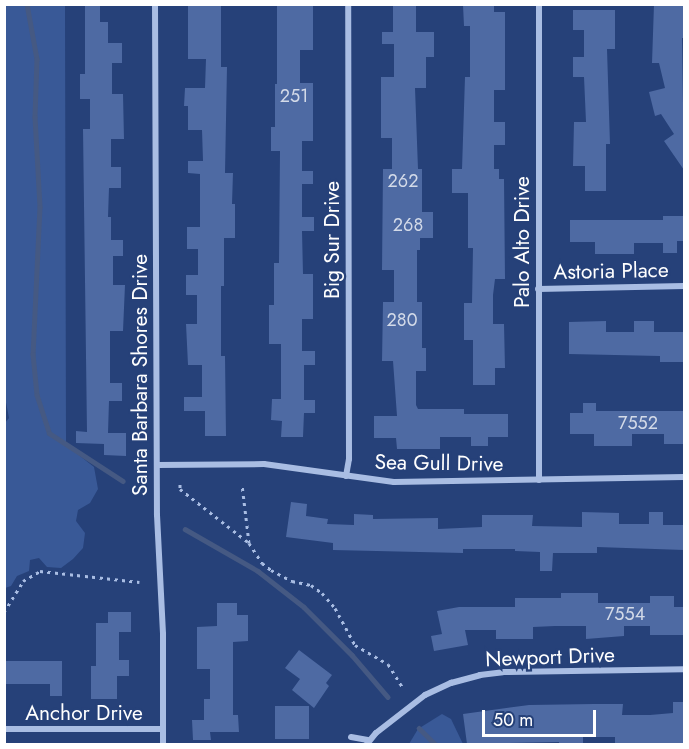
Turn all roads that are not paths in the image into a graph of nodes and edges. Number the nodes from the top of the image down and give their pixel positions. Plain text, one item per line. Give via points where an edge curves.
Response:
1 (155, 4) edge
2 (348, 4) edge
3 (539, 4) edge
4 (684, 286) edge
5 (538, 289) junction
6 (157, 465) junction
7 (346, 476) junction
8 (684, 477) edge
9 (539, 480) junction
10 (684, 669) edge
11 (4, 729) edge
12 (163, 729) junction
13 (351, 737) dead end
14 (368, 742) edge
15 (163, 744) edge

1 - 6 street, Santa Barbara Shores Drive
2 - 7 street, Big Sur Drive
3 - 5 street, Palo Alto Drive
4 - 5 street, Astoria Place
5 - 9 street, Palo Alto Drive
6 - 7 street, Sea Gull Drive via 264,464
6 - 12 street, Santa Barbara Shores Drive
7 - 9 street, Sea Gull Drive via 394,482
8 - 9 street, Sea Gull Drive
10 - 14 street, Newport Drive via 480,675 425,695
11 - 12 street, Anchor Drive
12 - 15 street, Santa Barbara Shores Drive
13 - 14 street

